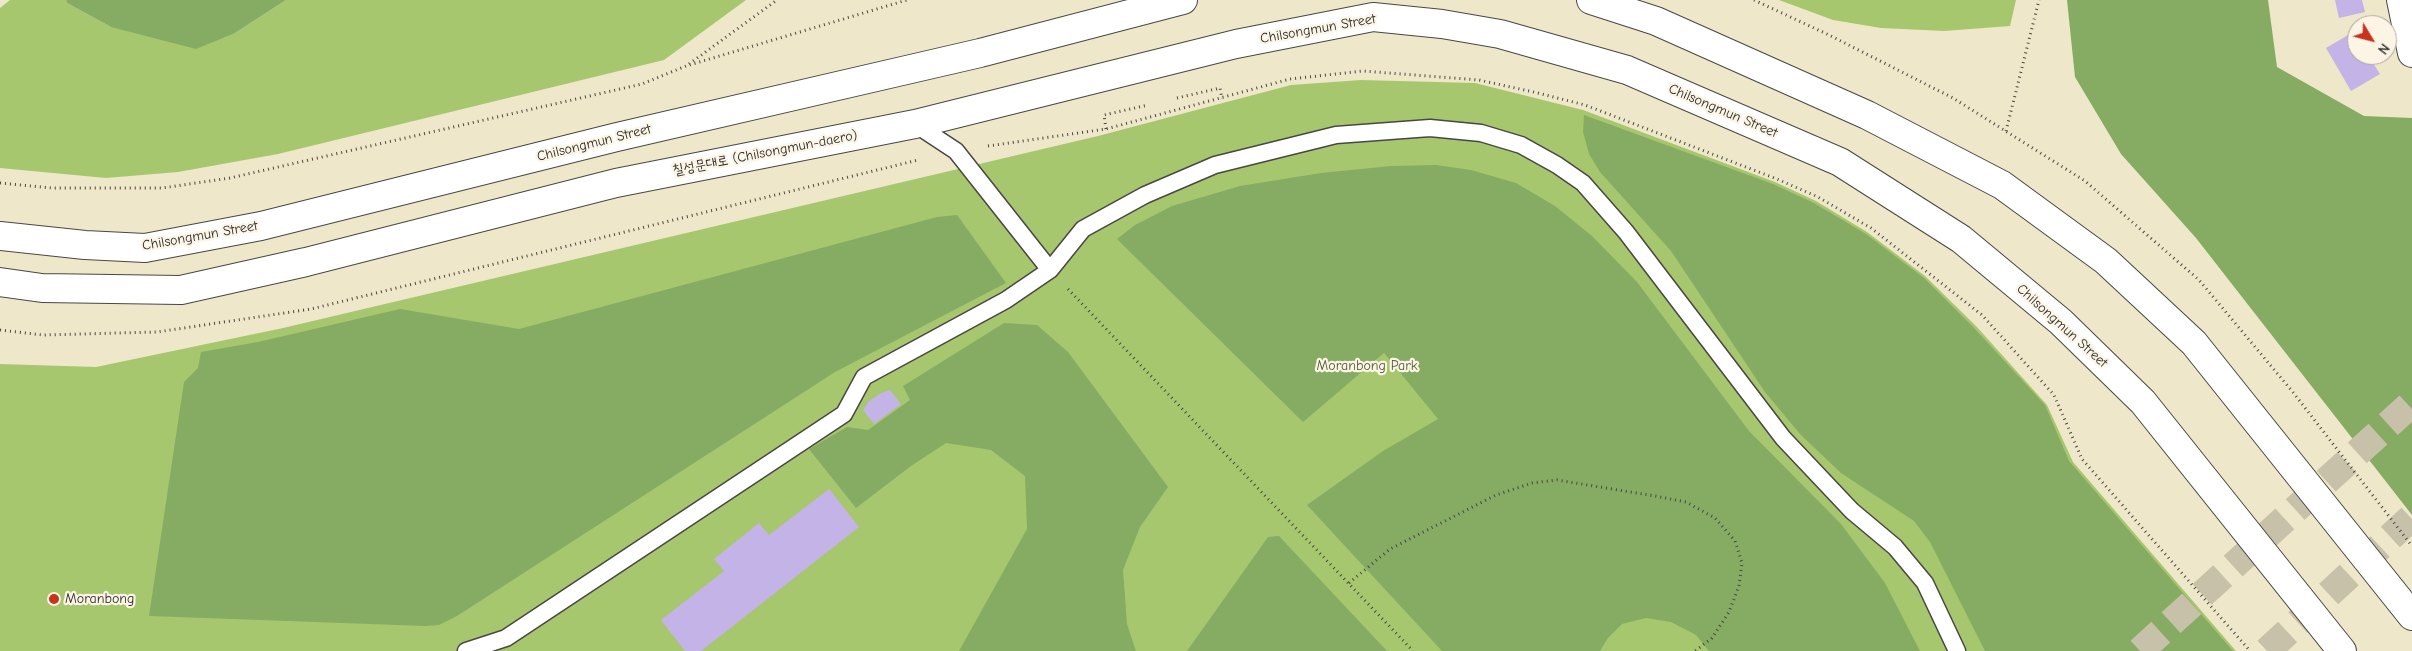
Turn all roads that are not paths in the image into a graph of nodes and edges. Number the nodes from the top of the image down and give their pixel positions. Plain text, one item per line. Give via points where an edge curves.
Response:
1 (1183, 0) edge
2 (1591, 0) edge
3 (2400, 0) edge
4 (2412, 53) edge
5 (915, 124) junction
6 (0, 236) edge
7 (1050, 270) junction
8 (0, 282) edge
9 (2412, 616) edge
10 (466, 651) edge
11 (1957, 651) edge
12 (2342, 651) edge

1 - 6 main road, Chilsongmun Street via 980,53 617,137 260,226 145,248
2 - 9 main road via 1656,21 1867,114 2002,185 2106,261 2194,343
3 - 4 main road
5 - 7 lane via 956,151
5 - 8 main road, 칠성문대로 (Chilsongmun-daero) via 616,183 306,262 181,290 42,288
5 - 12 main road, Chilsongmun Street via 1236,44 1373,17 1500,34 1627,70 1840,162 1960,239 2061,322 2143,402
7 - 10 lane via 1006,300 864,377 844,414 506,638
7 - 11 lane via 1083,229 1145,195 1215,165 1336,135 1430,128 1481,133 1521,145 1583,183 1626,232 1783,438 1852,511 1895,547 1925,583

